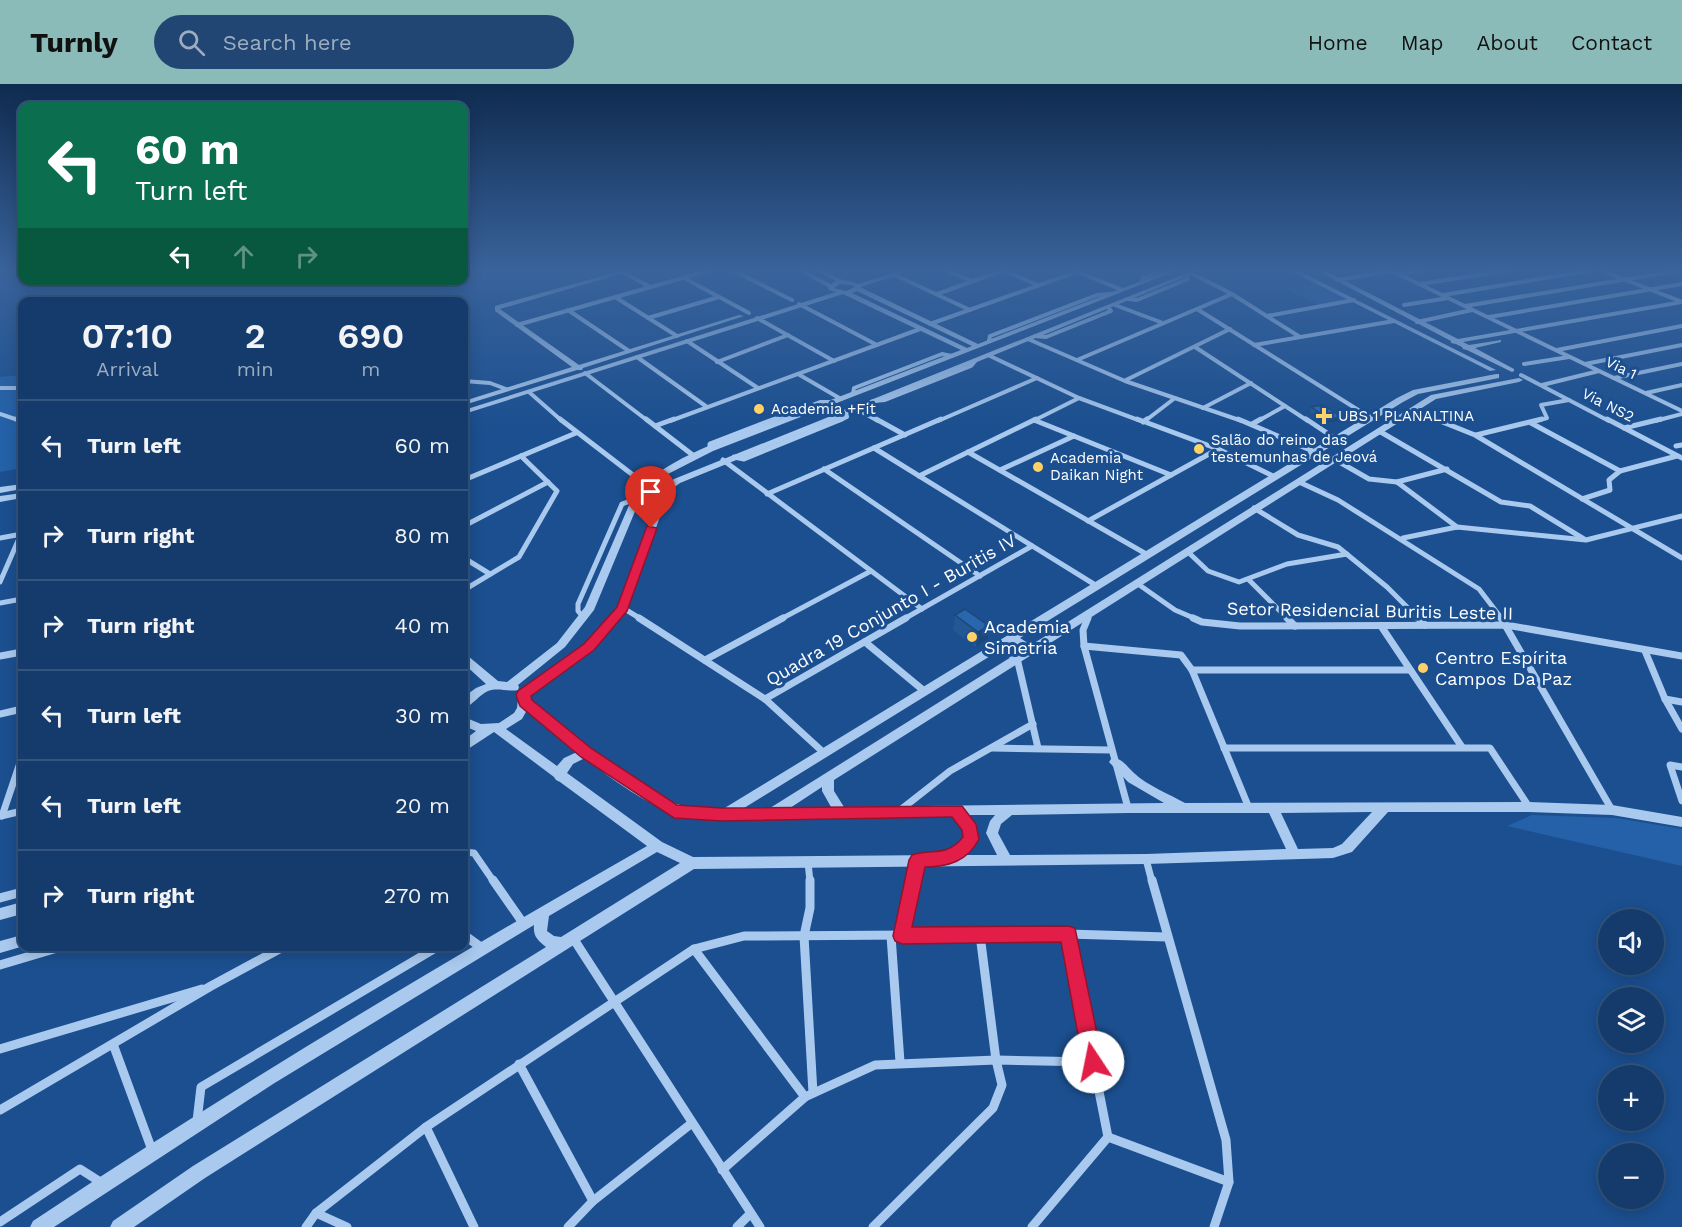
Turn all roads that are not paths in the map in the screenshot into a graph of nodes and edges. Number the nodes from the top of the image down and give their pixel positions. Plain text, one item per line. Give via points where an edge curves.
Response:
1 (513, 322) edge
2 (526, 322) edge
3 (586, 322) edge
4 (655, 322) edge
5 (722, 322) edge
6 (744, 322) edge
7 (765, 322) edge
8 (834, 322) edge
9 (906, 322) edge
10 (927, 322) edge
11 (935, 322) edge
12 (1026, 322) edge
13 (1037, 322) edge
14 (1071, 322) edge
15 (1083, 322) edge
16 (1219, 322) edge
17 (1277, 322) edge
18 (1386, 322) edge
19 (1397, 322) edge
20 (1497, 322) edge
21 (1567, 322) edge
22 (1600, 322) edge
23 (1163, 323) edge
24 (1417, 323) edge
25 (930, 324) junction
26 (517, 325) junction
27 (1682, 326) edge
28 (920, 329) junction
29 (1230, 329) junction
30 (1516, 331) junction
31 (788, 335) junction
32 (677, 336) junction
33 (1526, 336) junction
34 (1300, 337) junction
35 (1031, 338) junction
36 (1468, 339) junction
37 (687, 341) junction
38 (989, 341) junction
39 (1453, 342) junction
40 (877, 345) junction
41 (1254, 345) junction
42 (1479, 345) junction
43 (1682, 345) edge
44 (977, 346) junction
45 (1195, 347) junction
46 (1465, 348) junction
47 (966, 350) junction
48 (1556, 350) junction
49 (629, 351) junction
50 (988, 355) junction
51 (952, 356) junction
52 (637, 357) junction
53 (1570, 357) junction
54 (976, 360) junction
55 (1077, 360) junction
56 (834, 361) junction
57 (717, 362) junction
58 (1524, 364) dead end
59 (1585, 364) junction
60 (1682, 364) edge
61 (578, 367) junction
62 (1512, 370) junction
63 (1599, 371) junction
64 (585, 373) junction
65 (909, 373) junction
66 (1494, 373) junction
67 (798, 374) junction
68 (1520, 377) junction
69 (1037, 378) junction
70 (1614, 378) junction
71 (924, 380) junction
72 (468, 381) edge
73 (1125, 381) junction
74 (1251, 383) junction
75 (1542, 385) junction
76 (1682, 385) edge
77 (0, 388) edge
78 (18, 388) edge
79 (758, 388) junction
80 (506, 389) junction
81 (529, 392) junction
82 (1645, 393) junction
83 (853, 394) junction
84 (1079, 398) junction
85 (1174, 398) junction
86 (841, 399) junction
87 (1569, 400) junction
88 (872, 401) junction
89 (468, 402) edge
90 (832, 402) junction
91 (1286, 406) junction
92 (707, 407) junction
93 (855, 408) junction
94 (1203, 408) junction
95 (1412, 410) junction
96 (1681, 410) edge
97 (468, 411) edge
98 (846, 411) junction
99 (0, 414) edge
100 (800, 415) junction
101 (1371, 418) junction
102 (18, 420) edge
103 (1034, 420) junction
104 (1143, 422) junction
105 (816, 423) junction
106 (1531, 423) junction
107 (1252, 424) junction
108 (655, 426) junction
109 (1624, 428) junction
110 (1379, 431) junction
111 (576, 433) junction
112 (905, 435) junction
113 (1475, 435) junction
114 (1074, 436) junction
115 (1326, 445) junction
116 (1682, 445) edge
117 (1676, 447) dead end
118 (874, 448) junction
119 (710, 449) junction
120 (1218, 449) junction
121 (968, 452) junction
122 (1341, 455) junction
123 (521, 456) junction
124 (694, 456) junction
125 (734, 456) junction
126 (1680, 457) edge
127 (723, 460) junction
128 (1447, 468) junction
129 (824, 470) junction
130 (1000, 470) junction
131 (1620, 471) junction
132 (1171, 475) junction
133 (919, 476) junction
134 (1275, 477) junction
135 (468, 478) edge
136 (548, 482) junction
137 (1299, 482) junction
138 (1397, 482) junction
139 (646, 485) junction
140 (18, 488) edge
141 (0, 490) edge
142 (767, 494) junction
143 (18, 497) edge
144 (0, 499) edge
145 (1582, 499) junction
146 (1226, 507) junction
147 (1254, 508) junction
148 (1214, 514) junction
149 (1682, 516) edge
150 (1241, 517) junction
151 (1088, 521) junction
152 (468, 524) edge
153 (1231, 524) junction
154 (1457, 527) junction
155 (1634, 530) junction
156 (18, 535) edge
157 (0, 538) edge
158 (1402, 538) junction
159 (1586, 540) junction
160 (18, 543) edge
161 (1032, 546) junction
162 (1188, 552) junction
163 (1348, 554) junction
164 (1148, 555) junction
165 (1682, 558) edge
166 (468, 560) edge
167 (871, 571) junction
168 (490, 574) junction
169 (980, 576) junction
170 (1249, 580) junction
171 (0, 582) edge
172 (1138, 584) junction
173 (1097, 586) junction
174 (468, 588) edge
175 (18, 600) edge
176 (0, 603) edge
177 (623, 608) junction
178 (922, 609) junction
179 (1089, 615) junction
180 (1425, 625) junction
181 (1506, 625) junction
182 (1295, 626) junction
183 (1381, 626) junction
184 (1012, 637) junction
185 (865, 642) junction
186 (997, 646) junction
187 (1084, 646) junction
188 (1032, 650) junction
189 (1645, 651) junction
190 (18, 652) edge
191 (0, 656) edge
192 (1682, 657) edge
193 (1017, 658) junction
194 (705, 660) junction
195 (468, 662) edge
196 (1192, 670) junction
197 (1410, 670) junction
198 (495, 685) junction
199 (509, 686) junction
200 (923, 690) junction
201 (524, 699) junction
202 (765, 699) junction
203 (1665, 699) junction
204 (468, 700) edge
205 (1682, 702) edge
206 (18, 710) edge
207 (0, 714) edge
208 (1033, 724) junction
209 (468, 725) edge
210 (492, 729) junction
211 (1682, 729) edge
212 (468, 744) edge
213 (1462, 747) junction
214 (989, 748) junction
215 (1038, 748) junction
216 (1224, 748) junction
217 (823, 752) junction
218 (587, 753) junction
219 (1113, 756) junction
220 (1682, 767) edge
221 (18, 768) edge
222 (828, 776) junction
223 (560, 777) junction
224 (1682, 801) edge
225 (1529, 807) junction
226 (1128, 808) junction
227 (1182, 808) junction
228 (1249, 808) junction
229 (1272, 808) junction
230 (1384, 808) junction
231 (1010, 810) junction
232 (1612, 810) junction
233 (899, 811) junction
234 (956, 811) junction
235 (18, 812) edge
236 (840, 812) junction
237 (770, 814) junction
238 (722, 815) junction
239 (1, 816) edge
240 (1682, 822) edge
241 (657, 846) junction
242 (468, 852) edge
243 (1295, 855) junction
244 (1146, 859) junction
245 (918, 860) junction
246 (945, 860) junction
247 (1006, 860) junction
248 (808, 861) junction
249 (692, 863) junction
250 (18, 893) edge
251 (0, 898) edge
252 (18, 909) edge
253 (543, 912) junction
254 (0, 914) edge
255 (523, 923) junction
256 (1068, 934) junction
257 (980, 935) junction
258 (804, 936) junction
259 (891, 936) junction
260 (902, 936) junction
261 (1167, 937) junction
262 (468, 938) edge
263 (567, 941) junction
264 (18, 942) edge
265 (0, 947) edge
266 (482, 948) junction
267 (694, 949) junction
268 (47, 951) edge
269 (274, 951) edge
270 (432, 951) edge
271 (0, 965) edge
272 (211, 986) junction
273 (614, 1001) junction
274 (113, 1044) junction
275 (0, 1049) edge
276 (996, 1060) junction
277 (900, 1062) junction
278 (1093, 1062) junction
279 (519, 1064) junction
280 (809, 1095) junction
281 (0, 1110) edge
282 (197, 1121) junction
283 (692, 1123) junction
284 (426, 1127) junction
285 (1108, 1137) junction
286 (152, 1150) junction
287 (722, 1170) junction
288 (1228, 1182) junction
289 (102, 1184) junction
290 (593, 1201) junction
291 (316, 1213) junction
292 (750, 1214) junction
293 (0, 1222) edge
294 (39, 1227) edge
295 (119, 1227) edge
296 (306, 1227) edge
297 (347, 1227) edge
298 (474, 1227) edge
299 (568, 1227) edge
300 (737, 1227) edge
301 (759, 1227) edge
302 (873, 1227) edge
303 (1032, 1227) edge
304 (1214, 1227) edge

1 - 26 street
2 - 26 street
3 - 49 street
4 - 32 street
5 - 32 street
6 - 37 street
7 - 31 street
8 - 40 street
9 - 28 street
10 - 25 street
11 - 25 street
12 - 38 street via 990,336
13 - 38 street
14 - 35 street
15 - 35 street via 1046,337
16 - 29 street
17 - 34 street
18 - 34 street
19 - 66 street
20 - 30 street, Via 1
21 - 30 street
22 - 33 street
23 - 55 street
24 - 39 street
25 - 44 street
26 - 61 street
27 - 48 street
28 - 40 street
28 - 47 street
29 - 41 street
29 - 45 street
30 - 33 street, Via 1
30 - 36 street
31 - 56 street
31 - 57 street
32 - 49 street
33 - 42 street
33 - 48 street, Via 1
34 - 41 street
35 - 50 street
35 - 55 street
36 - 39 street
36 - 42 street
37 - 52 street
37 - 57 street
38 - 44 street
39 - 46 street
40 - 56 street
41 - 101 street
42 - 46 street
43 - 59 street
44 - 47 street
45 - 73 street
45 - 74 street
46 - 62 street
47 - 51 street
48 - 53 street, Via 1
49 - 61 street
50 - 54 street
50 - 69 street
51 - 65 street
51 - 83 street via 942,354 854,388
52 - 64 street
52 - 92 street
53 - 58 street
53 - 59 street, Via 1
54 - 71 street
54 - 88 street via 971,366 896,396
55 - 73 street
56 - 67 street
57 - 79 street
59 - 63 street, Via 1
60 - 70 street
61 - 64 street
61 - 80 street
62 - 66 street via 1502,368
62 - 68 street
63 - 70 street, Via 1
63 - 75 street
64 - 81 street
64 - 108 street
65 - 71 street
65 - 83 street
66 - 68 street
66 - 101 street via 1416,392
67 - 79 street
67 - 86 street
68 - 75 street, Via NS2
68 - 95 street via 1434,398
69 - 84 street
69 - 112 street
70 - 82 street, Via 1
71 - 88 street
72 - 80 street
73 - 85 street
74 - 91 street
74 - 94 street
75 - 87 street, Via NS2
76 - 82 street
77 - 78 street
79 - 92 street
80 - 89 street
81 - 97 street
81 - 111 street
82 - 96 street, Via 1
83 - 86 street
84 - 103 street
84 - 104 street
85 - 94 street
85 - 104 street
86 - 90 street
87 - 106 street via 1540,405 1547,418
87 - 109 street, Via NS2
88 - 93 street
90 - 100 street
90 - 119 street via 820,402 710,444
91 - 107 street
91 - 115 street
92 - 108 street
93 - 98 street
93 - 112 street
94 - 107 street
95 - 110 street
95 - 113 street
96 - 109 street
98 - 105 street
98 - 125 street via 847,417 744,459
99 - 102 street
100 - 105 street
100 - 119 street
101 - 115 street
103 - 114 street
103 - 121 street
104 - 120 street
105 - 125 street
106 - 113 street
106 - 131 street
107 - 115 street
108 - 124 street
109 - 126 street, Via NS2
110 - 122 street
110 - 128 street
111 - 123 street
111 - 139 street
112 - 118 street
113 - 145 street
114 - 130 street
114 - 132 street
115 - 122 street
115 - 134 street
116 - 117 street
118 - 129 street
118 - 133 street
119 - 124 street
120 - 132 street
120 - 134 street
121 - 130 street
121 - 133 street
122 - 137 street
122 - 138 street via 1369,479
123 - 135 street
123 - 136 street
124 - 139 street
125 - 127 street
126 - 131 street
127 - 142 street
127 - 177 street via 677,480 665,490
128 - 138 street
128 - 159 street via 1501,502 1530,506
129 - 142 street
129 - 169 street
130 - 151 street
131 - 145 street via 1609,480 1610,490
132 - 151 street
133 - 161 street
134 - 146 street
136 - 152 street
136 - 168 street via 557,491 519,557
137 - 147 street
137 - 158 street
138 - 154 street
139 - 199 street via 636,499 584,617 561,645
140 - 141 street
142 - 167 street
143 - 144 street
145 - 155 street
146 - 148 street
146 - 150 street
147 - 150 street
147 - 163 street via 1298,535 1329,543
148 - 153 street
148 - 164 street
149 - 155 street
150 - 153 street
151 - 164 street
153 - 162 street
154 - 158 street
154 - 159 street
155 - 159 street
155 - 165 street
156 - 157 street
158 - 181 street via 1479,589
160 - 171 street
161 - 169 street, Quadra 19 Conjunto I - Buritis IV
161 - 173 street
162 - 170 street via 1208,571 1239,582
162 - 172 street
163 - 170 street via 1287,564
163 - 180 street
164 - 173 street
166 - 168 street
167 - 178 street
167 - 194 street
168 - 174 street
169 - 178 street, Quadra 19 Conjunto I - Buritis IV
170 - 182 street
172 - 179 street
172 - 182 street, Setor Residencial Buritis Leste II via 1202,622
173 - 184 street
175 - 176 street
177 - 194 street
177 - 201 street via 589,647
178 - 185 street, Quadra 19 Conjunto I - Buritis IV
179 - 187 street via 1083,630
179 - 188 street
180 - 181 street, Setor Residencial Buritis Leste II
180 - 183 street, Setor Residencial Buritis Leste II
181 - 189 street, Setor Residencial Buritis Leste II
181 - 232 street
182 - 183 street, Setor Residencial Buritis Leste II
183 - 197 street
184 - 186 street
184 - 188 street
185 - 200 street
185 - 202 street, Quadra 19 Conjunto I - Buritis IV
186 - 193 street
186 - 200 street
187 - 196 street via 1181,655
187 - 219 street
188 - 193 street
189 - 192 street, Setor Residencial Buritis Leste II
189 - 203 street
190 - 191 street
193 - 208 street
193 - 222 street
194 - 202 street
195 - 198 street
196 - 197 street
196 - 216 street
197 - 213 street
198 - 199 street
198 - 204 street via 476,692
199 - 201 street
200 - 217 street
201 - 210 street via 516,718
201 - 218 street
202 - 217 street
203 - 205 street
203 - 211 street
206 - 207 street
208 - 214 street
208 - 215 street
209 - 210 street
210 - 212 street
210 - 223 street
213 - 216 street
213 - 225 street via 1490,748
214 - 215 street
214 - 233 street
215 - 219 street
216 - 228 street
217 - 238 street
218 - 223 street via 565,763
218 - 238 street via 674,811
219 - 226 street
219 - 227 street via 1132,780
220 - 224 street via 1670,765
221 - 239 street
222 - 236 street via 828,791
222 - 237 street
223 - 241 street
225 - 230 street
225 - 232 street
226 - 227 street
226 - 231 street
227 - 228 street
228 - 229 street
229 - 230 street
229 - 243 street
230 - 243 street via 1347,848 1333,853
231 - 234 street
231 - 247 street via 996,821 992,833
232 - 240 street
233 - 234 street
233 - 236 street
234 - 246 street via 970,829 971,839
235 - 239 street
236 - 237 street
237 - 238 street
241 - 249 street
241 - 253 street
242 - 255 street via 474,853
243 - 244 street
244 - 247 street
244 - 261 street
245 - 246 street
245 - 248 street
245 - 260 street
246 - 247 street
248 - 249 street
248 - 258 street via 811,915
249 - 263 street
250 - 251 street
252 - 254 street
253 - 255 street
253 - 263 street via 540,933 550,942
255 - 266 street
256 - 257 street
256 - 261 street
256 - 278 street
257 - 260 street
257 - 276 street
258 - 259 street
258 - 267 street via 744,936
258 - 280 street
259 - 260 street
259 - 277 street
261 - 288 street via 1226,1140
262 - 266 street
263 - 273 street
263 - 295 street via 199,1172
264 - 265 street
266 - 282 street
267 - 273 street
267 - 280 street
268 - 271 street
269 - 272 street
270 - 282 street via 201,1087
272 - 274 street
272 - 275 street
273 - 279 street
273 - 283 street
274 - 281 street
274 - 286 street
276 - 277 street
276 - 278 street
276 - 302 street via 1002,1085 993,1108
277 - 280 street via 875,1065
278 - 285 street
279 - 284 street
279 - 290 street
280 - 287 street
282 - 286 street
283 - 287 street
283 - 290 street
284 - 291 street
284 - 298 street
285 - 288 street
285 - 303 street
286 - 289 street
287 - 292 street
288 - 304 street
289 - 293 street via 80,1169
289 - 294 street
290 - 299 street
291 - 296 street
291 - 297 street
292 - 300 street
292 - 301 street

